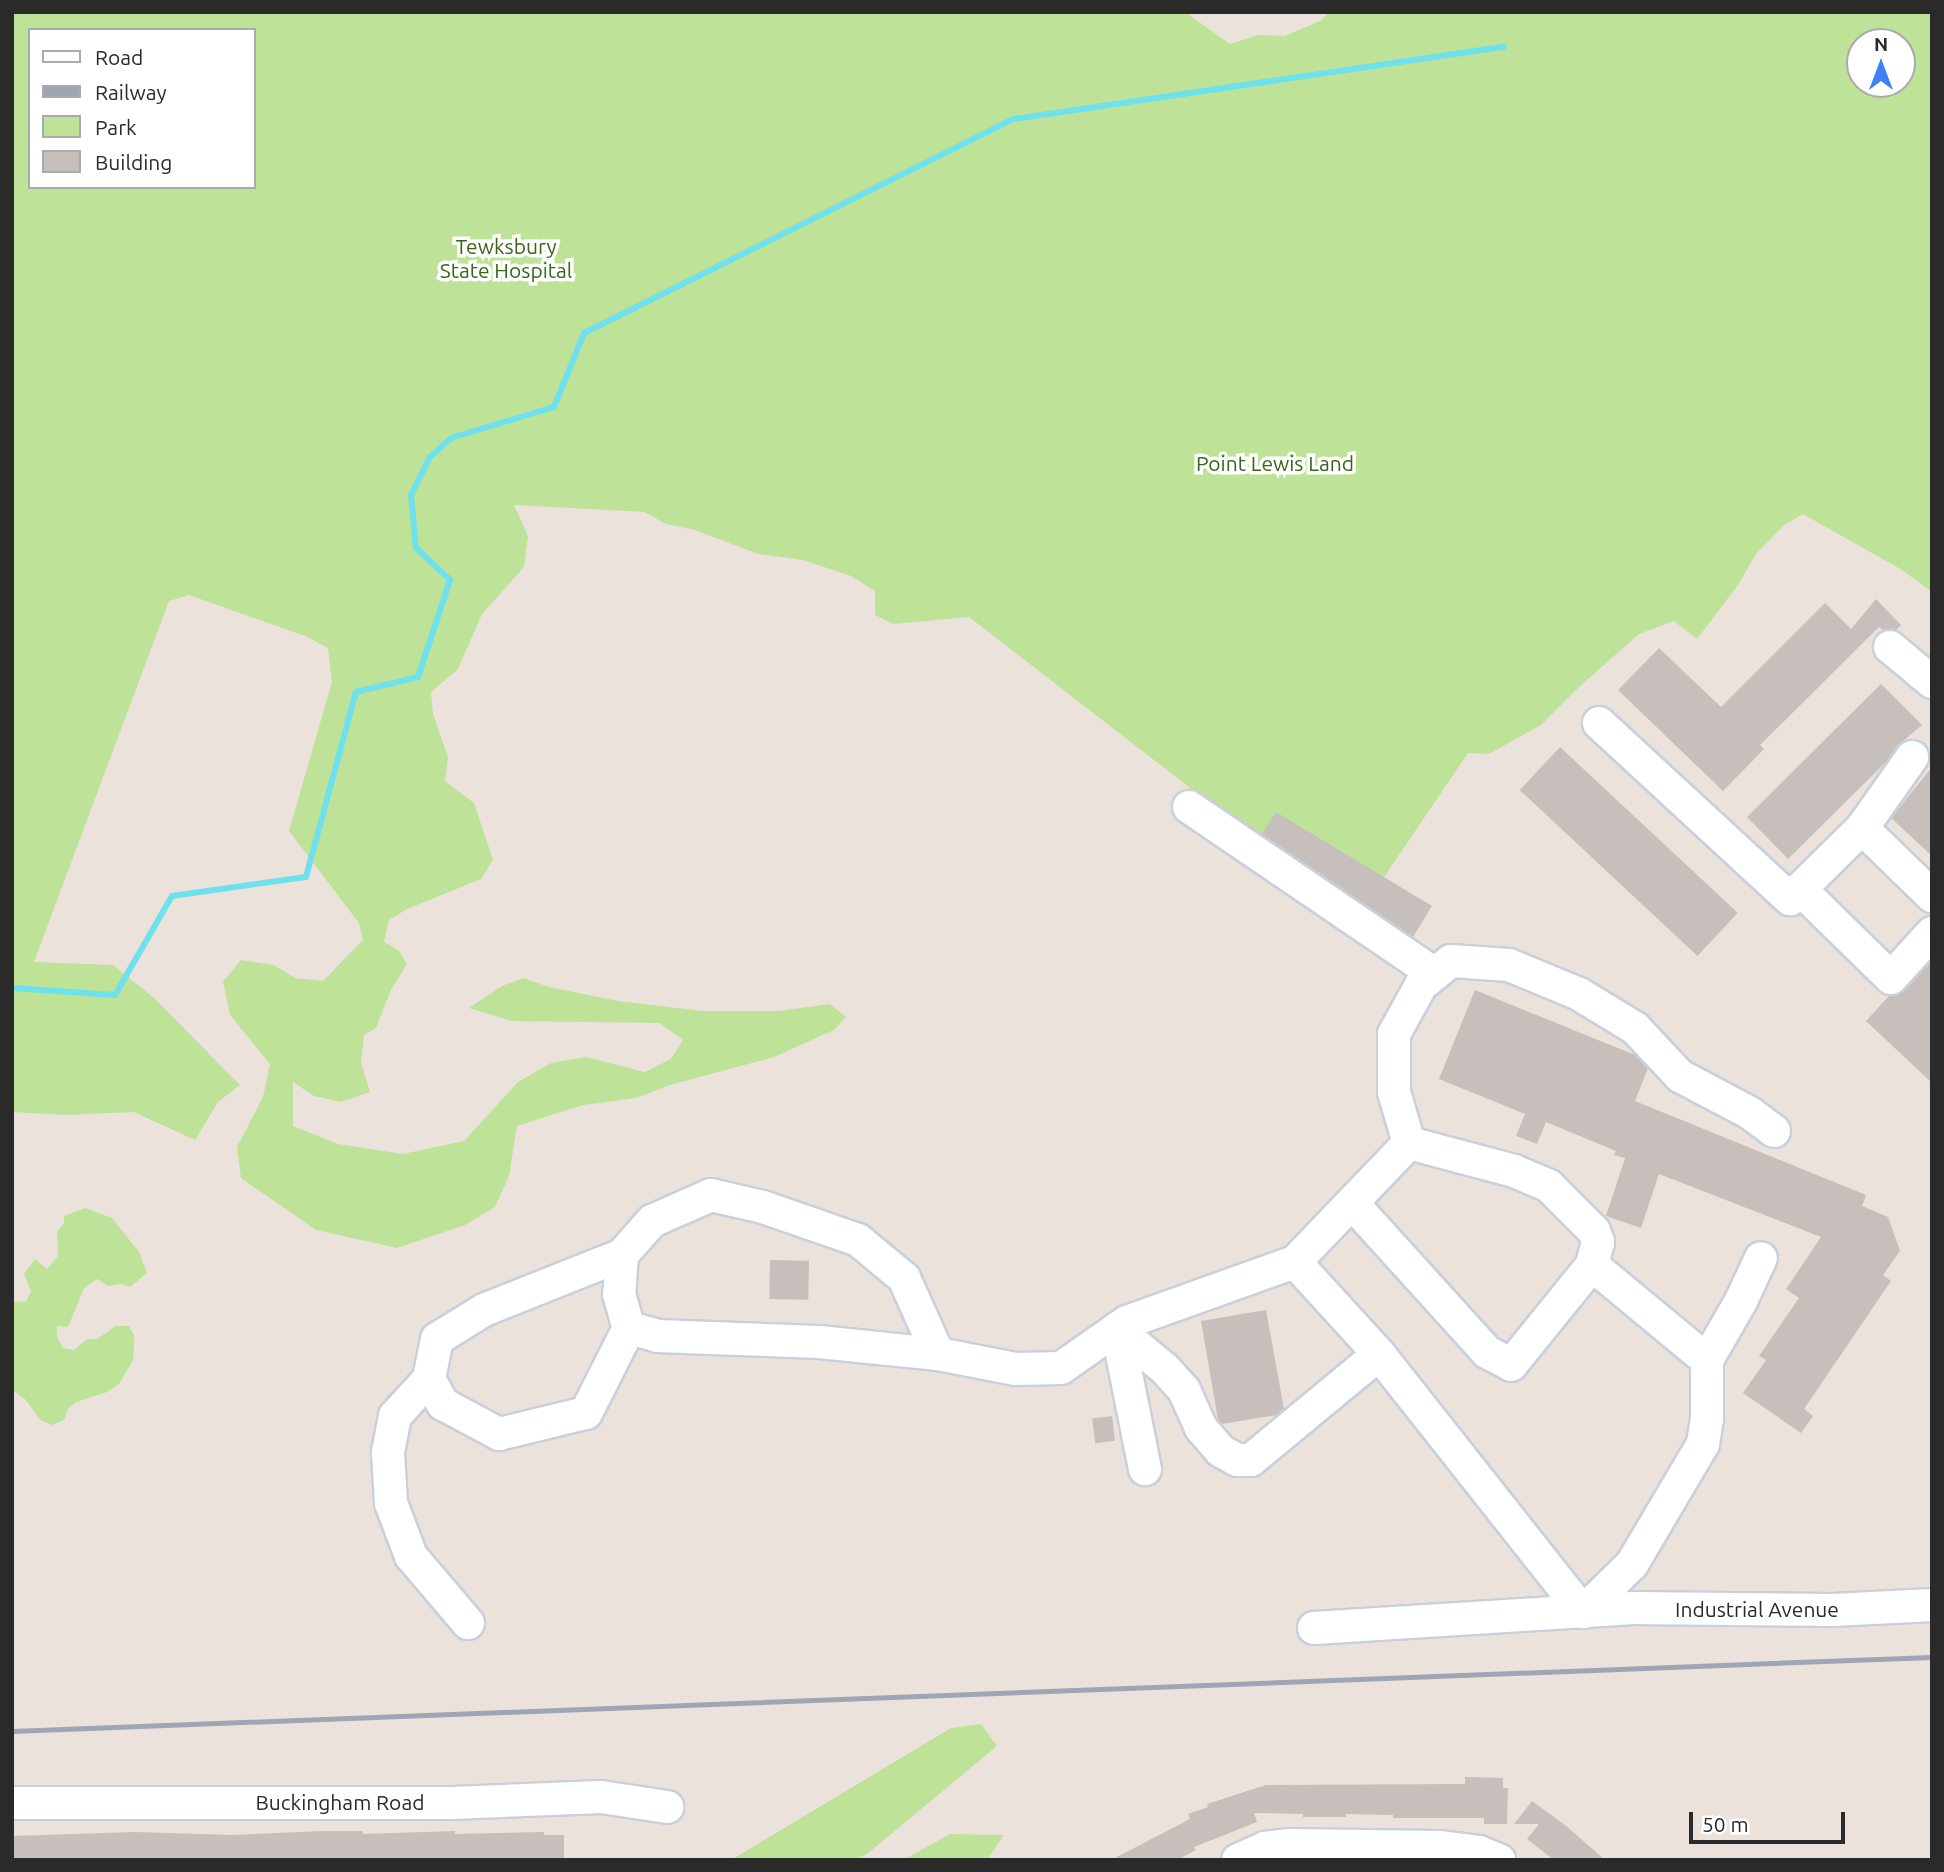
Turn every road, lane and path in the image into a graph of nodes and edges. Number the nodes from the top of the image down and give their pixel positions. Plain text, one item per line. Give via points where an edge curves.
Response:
1 (1890, 647) dead end
2 (1932, 682) edge
3 (1599, 723) dead end
4 (1912, 757) dead end
5 (1189, 807) dead end
6 (1862, 828) junction
7 (1800, 889) junction
8 (1932, 896) edge
9 (1932, 933) edge
10 (1435, 974) junction
11 (1774, 1130) dead end
12 (1409, 1143) junction
13 (1352, 1203) junction
14 (622, 1255) junction
15 (1761, 1258) dead end
16 (1295, 1262) junction
17 (1592, 1265) junction
18 (629, 1328) junction
19 (1117, 1329) junction
20 (938, 1354) junction
21 (1379, 1354) junction
22 (1707, 1360) junction
23 (429, 1379) junction
24 (1145, 1469) dead end
25 (1932, 1605) edge
26 (1583, 1612) junction
27 (468, 1623) dead end
28 (1314, 1628) dead end
29 (12, 1803) edge
30 (667, 1807) dead end
31 (1238, 1860) edge
32 (1499, 1860) edge

1 - 2 street
3 - 7 street via 1790,899
4 - 6 street
5 - 10 street
6 - 7 street
6 - 8 street
7 - 9 street via 1891,978
10 - 11 street via 1451,961 1509,965 1580,994 1635,1028 1680,1076
10 - 12 street via 1421,985 1394,1034 1394,1092
12 - 13 street
12 - 17 street via 1514,1171 1549,1186 1594,1231 1598,1242
13 - 16 street
13 - 17 street via 1486,1352 1511,1365
14 - 18 street via 619,1294
14 - 20 street via 652,1221 712,1195 763,1207 858,1240 904,1278
14 - 23 street via 484,1310 437,1339
15 - 22 street
16 - 19 street
16 - 21 street
17 - 22 street
18 - 20 street via 658,1336 819,1342
18 - 23 street via 586,1413 499,1434 443,1404
19 - 20 street via 1061,1368 1016,1369
19 - 21 street via 1165,1369 1184,1390 1201,1428 1221,1451 1237,1460 1251,1460
19 - 24 street
21 - 26 street
22 - 26 street via 1703,1444 1632,1564
23 - 27 street via 395,1416 387,1453 391,1503 411,1556
25 - 26 street, Industrial Avenue
26 - 28 street, Industrial Avenue
29 - 30 street, Buckingham Road via 452,1803 601,1797
31 - 32 street via 1278,1846 1315,1845 1439,1847

